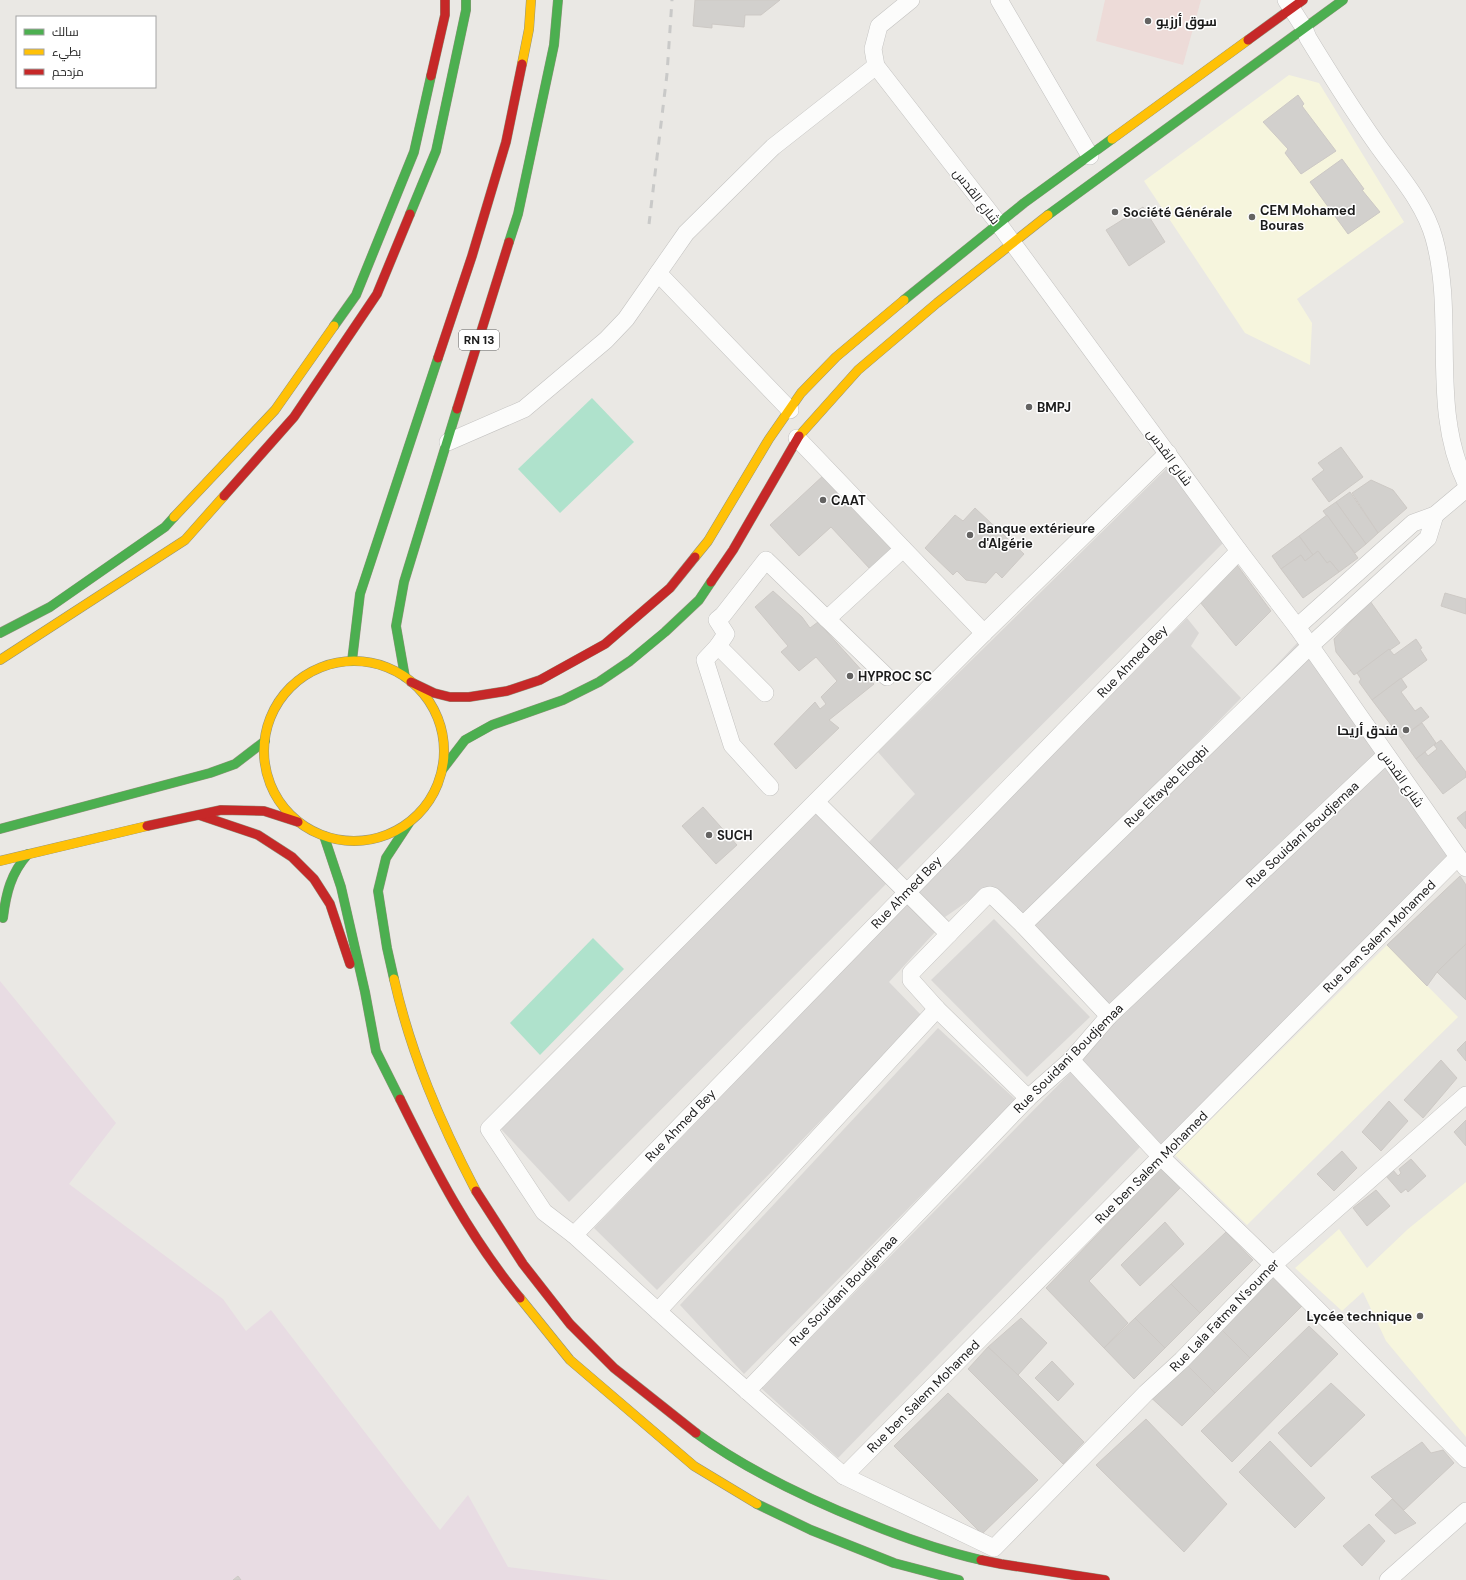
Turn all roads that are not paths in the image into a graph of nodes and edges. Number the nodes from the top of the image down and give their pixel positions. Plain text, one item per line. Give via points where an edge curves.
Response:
1 (445, 0) edge
2 (466, 0) edge
3 (531, 0) edge
4 (558, 0) edge
5 (911, 0) edge
6 (1000, 0) edge
7 (1343, 0) edge
8 (1293, 3) edge
9 (1304, 28) junction
10 (876, 66) junction
11 (1090, 156) junction
12 (998, 223) junction
13 (1013, 243) junction
14 (658, 273) junction
15 (790, 410) junction
16 (796, 438) junction
17 (448, 442) junction
18 (1168, 453) junction
19 (1466, 483) edge
20 (1466, 489) edge
21 (735, 509) junction
22 (1435, 515) junction
23 (753, 516) junction
24 (903, 549) junction
25 (1239, 551) junction
26 (827, 619) junction
27 (1296, 627) junction
28 (0, 633) edge
29 (984, 633) junction
30 (718, 646) junction
31 (1310, 646) junction
32 (0, 660) edge
33 (352, 661) junction
34 (887, 678) dead end
35 (408, 679) junction
36 (765, 693) dead end
37 (265, 741) junction
38 (1386, 755) junction
39 (442, 770) junction
40 (770, 787) dead end
41 (816, 802) junction
42 (68, 810) junction
43 (199, 815) junction
44 (0, 818) edge
45 (298, 822) junction
46 (23, 823) junction
47 (71, 823) dead end
48 (409, 823) junction
49 (0, 829) edge
50 (324, 836) junction
51 (28, 854) junction
52 (0, 861) edge
53 (1462, 862) edge
54 (906, 892) junction
55 (3, 918) dead end
56 (1023, 925) junction
57 (949, 934) junction
58 (937, 1009) junction
59 (1109, 1016) junction
60 (376, 1051) junction
61 (1070, 1060) junction
62 (1466, 1095) edge
63 (1028, 1098) junction
64 (1161, 1157) junction
65 (574, 1235) junction
66 (1273, 1265) junction
67 (658, 1311) junction
68 (747, 1391) junction
69 (1466, 1459) edge
70 (844, 1476) junction
71 (1466, 1511) edge
72 (959, 1580) edge
73 (1105, 1580) edge
74 (1388, 1580) edge

1 - 28 main road via 445,15 414,152 356,295 279,404 165,527 50,607
2 - 32 main road via 436,151 380,287 294,417 185,540
3 - 33 main road, RN 13 via 529,29 506,142 472,256 360,594
4 - 17 main road, RN 13 via 554,45 518,214
5 - 10 street, شارع القدس via 879,26 873,49
6 - 11 street
7 - 9 main road
8 - 9 street
8 - 11 main road
9 - 13 main road
9 - 19 street via 1346,99 1422,208 1434,237 1442,291 1448,420 1459,470
10 - 12 street, شارع القدس
10 - 14 street via 773,147 686,233
11 - 12 main road
12 - 13 street, شارع القدس
12 - 15 main road via 836,357 801,393
13 - 16 main road via 858,370
13 - 18 street, شارع القدس
14 - 15 street
14 - 17 street via 626,319 606,340 524,409
15 - 21 main road via 769,439
16 - 23 main road
16 - 24 street
17 - 35 main road, RN 13 via 404,582 396,626
18 - 25 street, شارع القدس
18 - 29 street
20 - 22 street
21 - 23 main road
21 - 35 main road via 670,588 638,617 605,644 540,680 507,691 450,697 434,693
22 - 27 street via 1413,523
22 - 31 street, Rue Eltayeb Eloqbi via 1428,538
23 - 39 main road via 699,600 630,661 599,682 563,700 492,725 465,740
24 - 26 street
24 - 29 street
25 - 27 street, شارع القدس
25 - 54 street, Rue Ahmed Bey
26 - 30 street via 766,560 717,620 726,634
26 - 34 street
27 - 31 street, شارع القدس
29 - 41 street
30 - 36 street
30 - 40 street via 705,660 732,745
31 - 38 street, شارع القدس
31 - 56 street, Rue Eltayeb Eloqbi
33 - 35 main road via 371,662 389,668
33 - 37 main road via 326,665 304,676 284,694 271,716
35 - 39 main road via 428,700 439,722 444,746
37 - 42 main road via 235,764 210,774
37 - 45 main road via 266,771 278,799
38 - 53 street, شارع القدس
38 - 59 street, Rue Souidani Boudjemaa
39 - 48 main road via 435,790 424,808
41 - 54 street
41 - 65 street via 489,1129 544,1212
42 - 46 main road
42 - 47 main road
43 - 45 main road via 221,810 264,811
43 - 51 main road via 75,839
43 - 60 main road via 258,835 292,857 314,879 330,904
44 - 46 main road
45 - 50 main road
46 - 49 main road
48 - 50 main road via 382,837 353,842
48 - 73 main road via 386,858 378,891 387,948 403,1018 427,1088 481,1201 523,1264 570,1324 614,1368 673,1416 721,1451 767,1477 836,1510 952,1553 1001,1564
50 - 60 main road via 341,887
51 - 52 main road
51 - 55 main road via 9,880
53 - 64 street, Rue ben Salem Mohamed
54 - 57 street
54 - 65 street, Rue Ahmed Bey
56 - 57 street via 990,895 986,896
56 - 59 street
57 - 58 street via 910,976 910,980
58 - 63 street
58 - 67 street
59 - 61 street, Rue Souidani Boudjemaa
60 - 72 main road via 432,1164 459,1212 502,1276 570,1360 694,1466 756,1504 811,1530 894,1563
61 - 63 street, Rue Souidani Boudjemaa
61 - 64 street
62 - 66 street, Rue Lala Fatma N'soumer
63 - 68 street, Rue Souidani Boudjemaa
64 - 66 street
64 - 70 street, Rue ben Salem Mohamed
65 - 67 street
66 - 69 street
66 - 70 street, Rue Lala Fatma N'soumer via 994,1548
67 - 68 street
68 - 70 street
71 - 74 street

